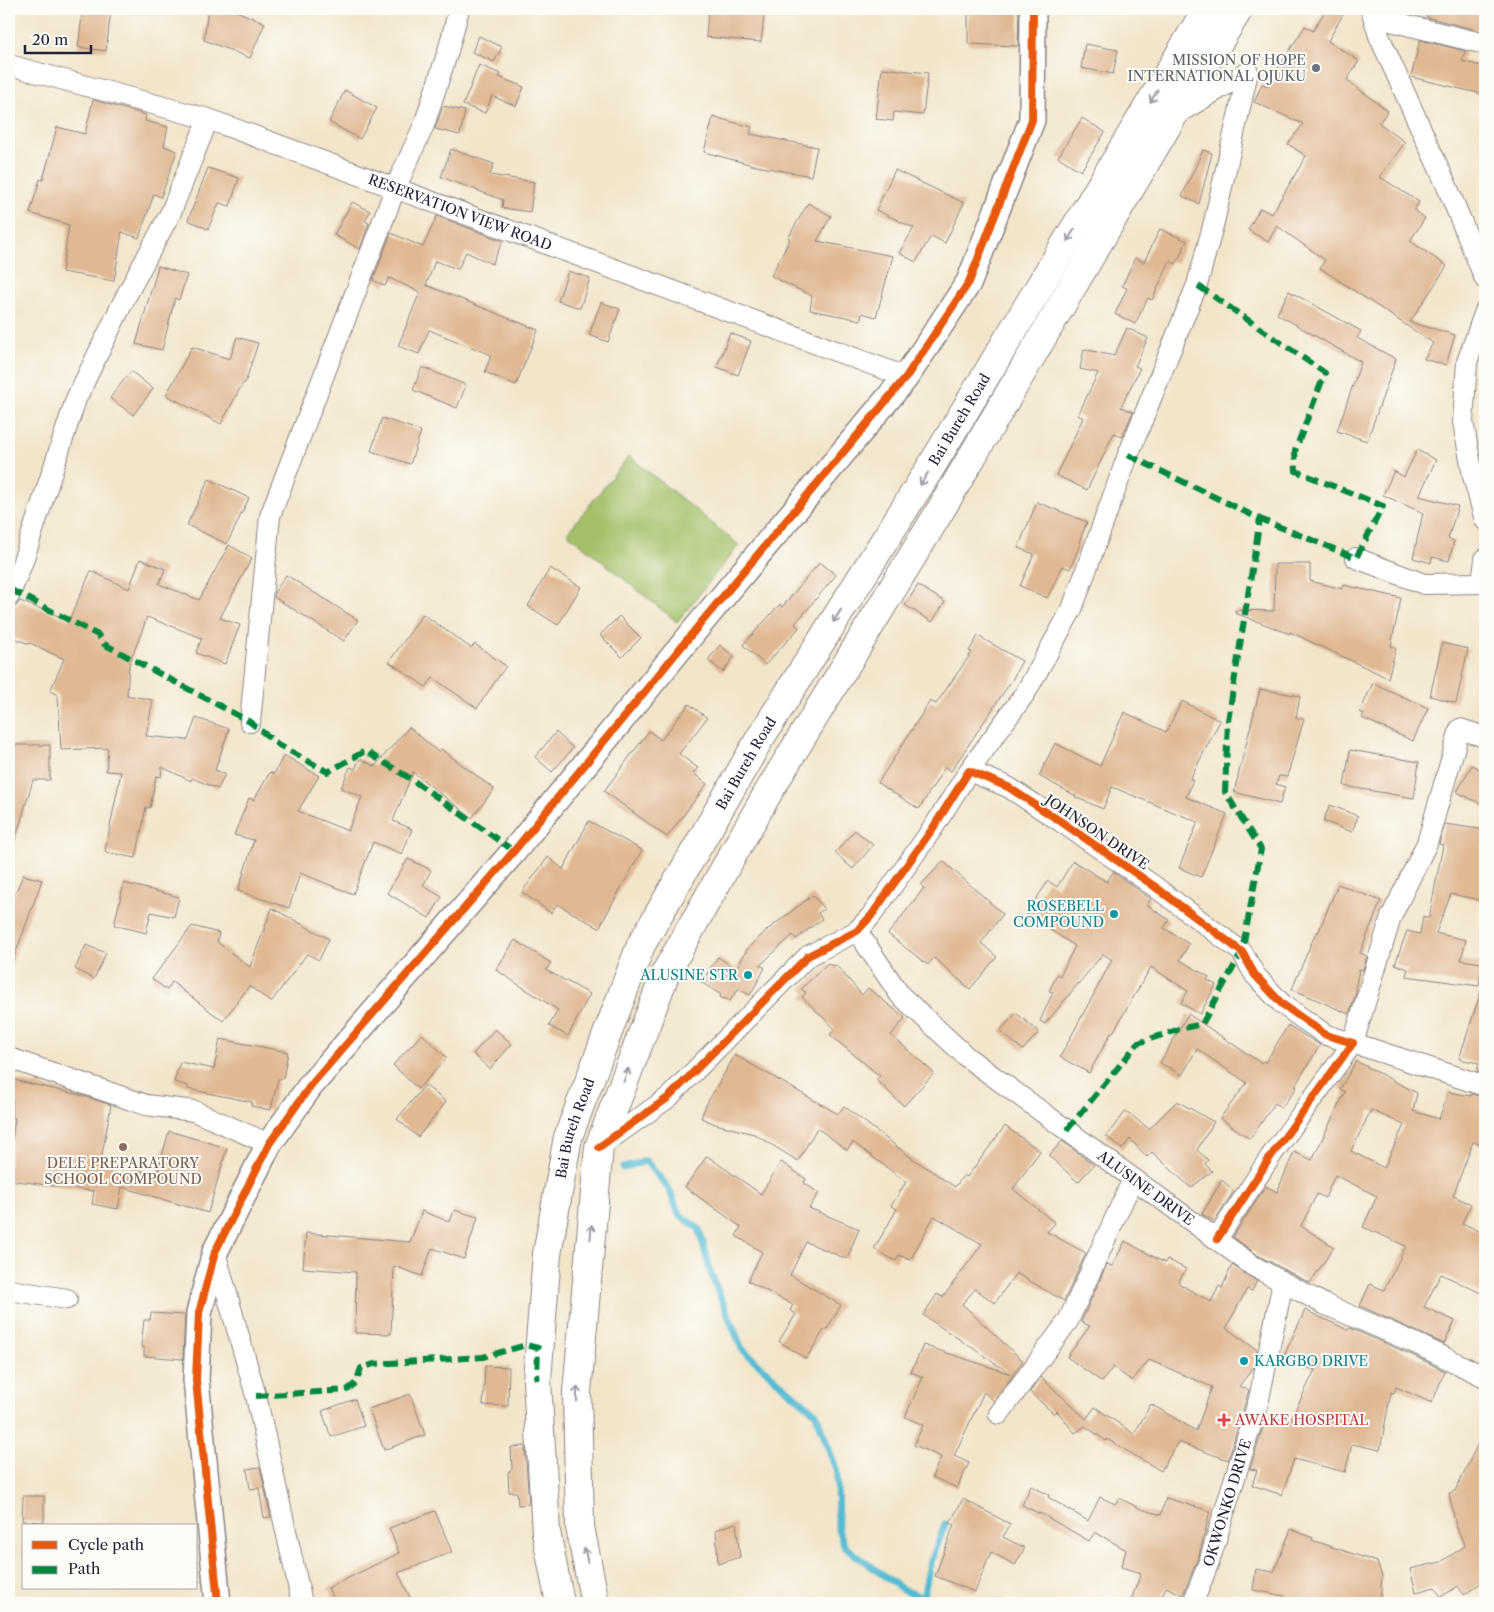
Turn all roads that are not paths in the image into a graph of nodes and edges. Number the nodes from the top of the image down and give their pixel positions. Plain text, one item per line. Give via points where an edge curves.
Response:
1 (459, 9) edge
2 (1033, 9) edge
3 (1207, 9) edge
4 (1239, 9) edge
5 (1373, 13) edge
6 (1485, 44) edge
7 (9, 65) edge
8 (1173, 116) junction
9 (208, 119) junction
10 (395, 189) junction
11 (1485, 279) edge
12 (1485, 311) edge
13 (906, 377) junction
14 (1485, 520) edge
15 (1356, 558) dead end
16 (1485, 559) edge
17 (9, 596) edge
18 (250, 722) dead end
19 (1485, 737) edge
20 (969, 771) junction
21 (857, 931) junction
22 (1353, 1044) junction
23 (9, 1058) edge
24 (1485, 1086) edge
25 (269, 1144) junction
26 (599, 1147) junction
27 (1133, 1179) junction
28 (1217, 1239) junction
29 (215, 1252) junction
30 (1283, 1282) junction
31 (9, 1290) edge
32 (67, 1299) dead end
33 (1485, 1377) edge
34 (999, 1414) dead end
35 (218, 1603) edge
36 (302, 1603) edge
37 (560, 1603) edge
38 (595, 1603) edge
39 (1193, 1603) edge

1 - 10 street via 424,125
2 - 13 street via 1032,120 969,282
3 -> 37 highway, Bai Bureh Road via 929,470 759,740 641,945 568,1137 547,1254 537,1380 546,1532
4 - 8 highway, Bai Bureh Road
5 - 6 street
5 - 11 street via 1379,36
7 - 9 street, RESERVATION VIEW ROAD
8 - 20 street via 1248,72 1197,285 1128,455 1072,609 1026,692
26 -> 8 highway, Bai Bureh Road via 666,972 769,791 945,502
9 - 10 street, RESERVATION VIEW ROAD
9 - 17 street via 171,212 76,399
10 - 13 street, RESERVATION VIEW ROAD
10 - 18 street via 270,516
12 - 14 street via 1466,362 1463,422
13 - 25 street via 514,851 311,1085
15 - 16 street via 1424,584 1482,583
19 - 22 street via 1460,729 1427,843 1391,917
20 - 21 street via 933,828
20 - 22 street, JOHNSON DRIVE via 1008,787 1146,881 1242,952 1255,975 1282,1004 1326,1035
21 - 26 street via 808,956 669,1097
21 - 27 street, ALUSINE DRIVE via 900,995 968,1058
22 - 24 street, JOHNSON DRIVE
22 - 28 street via 1271,1156
23 - 25 street via 146,1105 194,1111
25 - 29 street
38 -> 26 highway, Bai Bureh Road via 580,1527 577,1392
27 - 28 street, ALUSINE DRIVE
27 - 34 street via 1068,1321
28 - 30 street, ALUSINE DRIVE via 1253,1266
29 - 35 street via 199,1312 196,1380
29 - 36 street via 256,1396
30 - 33 street, ALUSINE DRIVE
30 - 39 street, OKWONKO DRIVE via 1259,1399 1210,1559
31 - 32 street

